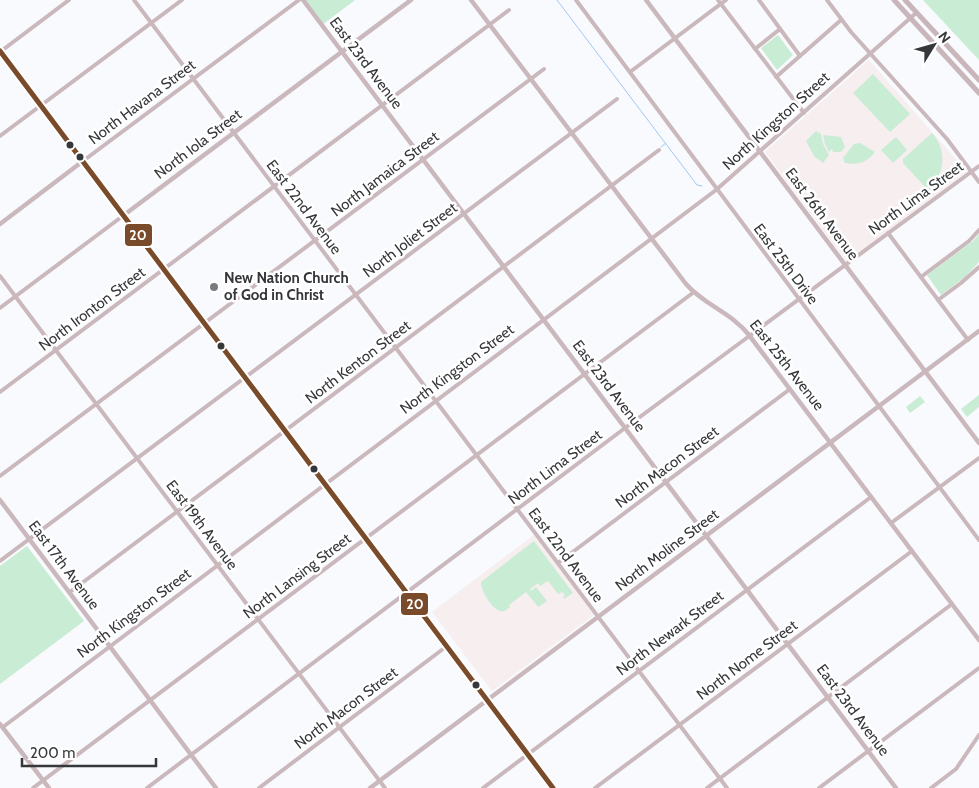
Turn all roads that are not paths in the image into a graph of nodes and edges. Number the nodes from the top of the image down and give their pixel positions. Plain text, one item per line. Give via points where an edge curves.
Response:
1 (69, 0) edge
2 (134, 0) edge
3 (182, 0) edge
4 (299, 0) edge
5 (302, 0) edge
6 (410, 0) edge
7 (471, 0) edge
8 (576, 0) edge
9 (646, 0) edge
10 (726, 0) edge
11 (758, 0) edge
12 (827, 0) edge
13 (894, 0) edge
14 (905, 0) edge
15 (719, 2) edge
16 (509, 10) dead end
17 (916, 13) junction
18 (910, 19) junction
19 (841, 20) junction
20 (151, 23) junction
21 (490, 24) junction
22 (780, 29) junction
23 (675, 38) junction
24 (755, 49) junction
25 (0, 52) edge
26 (342, 52) junction
27 (870, 54) junction
28 (800, 56) junction
29 (544, 69) dead end
30 (630, 72) junction
31 (776, 77) junction
32 (193, 79) junction
33 (531, 79) junction
34 (979, 80) edge
35 (979, 93) edge
36 (617, 99) dead end
37 (41, 106) junction
38 (382, 106) junction
39 (804, 113) junction
40 (571, 132) junction
41 (234, 133) junction
42 (0, 136) edge
43 (660, 150) dead end
44 (760, 152) junction
45 (423, 159) junction
46 (83, 161) junction
47 (979, 166) edge
48 (972, 171) junction
49 (979, 182) edge
50 (274, 186) junction
51 (612, 186) junction
52 (716, 190) junction
53 (463, 213) junction
54 (124, 215) junction
55 (0, 224) edge
56 (979, 230) edge
57 (888, 233) junction
58 (652, 239) junction
59 (315, 240) junction
60 (845, 264) junction
61 (504, 267) junction
62 (979, 267) edge
63 (164, 269) junction
64 (0, 276) edge
65 (921, 277) junction
66 (694, 292) junction
67 (356, 294) junction
68 (15, 296) junction
69 (799, 299) junction
70 (938, 300) junction
71 (0, 308) edge
72 (544, 320) junction
73 (204, 323) junction
74 (979, 331) edge
75 (749, 335) junction
76 (968, 340) junction
77 (396, 348) junction
78 (56, 350) junction
79 (925, 372) junction
80 (585, 374) junction
81 (245, 377) junction
82 (790, 389) junction
83 (0, 392) edge
84 (436, 401) junction
85 (96, 404) junction
86 (879, 406) junction
87 (625, 428) junction
88 (285, 431) junction
89 (830, 442) junction
90 (979, 443) edge
91 (477, 455) junction
92 (137, 458) junction
93 (979, 458) edge
94 (0, 476) edge
95 (666, 482) junction
96 (325, 484) junction
97 (940, 487) junction
98 (871, 497) junction
99 (0, 500) edge
100 (518, 510) junction
101 (177, 512) junction
102 (891, 523) junction
103 (706, 536) junction
104 (366, 538) junction
105 (29, 539) junction
106 (979, 540) edge
107 (912, 551) junction
108 (0, 561) edge
109 (558, 563) junction
110 (218, 565) junction
111 (747, 590) junction
112 (70, 592) junction
113 (406, 592) junction
114 (952, 604) junction
115 (599, 617) junction
116 (259, 619) junction
117 (979, 640) edge
118 (788, 644) junction
119 (110, 646) junction
120 (447, 646) junction
121 (979, 668) edge
122 (639, 671) junction
123 (299, 674) junction
124 (829, 698) junction
125 (151, 700) junction
126 (488, 700) junction
127 (680, 724) junction
128 (1, 726) edge
129 (340, 728) junction
130 (979, 735) edge
131 (868, 751) junction
132 (191, 754) junction
133 (528, 754) junction
134 (720, 778) junction
135 (43, 781) junction
136 (380, 781) junction
137 (33, 788) edge
138 (48, 788) edge
139 (146, 788) edge
140 (216, 788) edge
141 (259, 788) edge
142 (370, 788) edge
143 (385, 788) edge
144 (483, 788) edge
145 (553, 788) edge
146 (595, 788) edge
147 (707, 788) edge
148 (727, 788) edge
149 (819, 788) edge
150 (896, 788) edge
151 (931, 788) edge

1 - 25 street
2 - 20 street, East 22nd Avenue
3 - 20 street
4 - 32 street, North Havana Street
5 - 26 street, East 23rd Avenue
6 - 26 street, North Iola Street
7 - 21 street, East 25th Avenue
8 - 30 street, East 25th Drive
9 - 23 street, East 26th Avenue
10 - 15 street
11 - 22 street
12 - 19 street
13 - 18 main road
14 - 17 main road
15 - 23 street
15 - 24 street
16 - 21 street, North Ironton Street
17 - 18 street, North Kingston Street
17 - 34 main road
18 - 27 street, North Kingston Street
18 - 35 main road
19 - 27 street
19 - 28 street
20 - 32 street, East 22nd Avenue
20 - 37 street
21 - 33 street, East 25th Avenue
21 - 38 street, North Ironton Street
22 - 24 street
22 - 28 street
23 - 30 street
23 - 44 street, East 26th Avenue
24 - 31 street
25 - 37 main road
26 - 38 street, East 23rd Avenue
26 - 41 street, North Iola Street
27 - 39 street, North Kingston Street
27 - 48 street via 947,138
28 - 31 street
29 - 33 street, North Jamaica Street
30 - 52 street, East 25th Drive
31 - 39 street
32 - 41 street, East 22nd Avenue
32 - 46 street, North Havana Street
33 - 40 street, East 25th Avenue
33 - 45 street, North Jamaica Street
36 - 40 street, North Joliet Street
37 - 42 street
37 - 46 main road
38 - 45 street, East 23rd Avenue
38 - 50 street, North Ironton Street
39 - 44 street, North Kingston Street
40 - 51 street, East 25th Avenue
40 - 53 street, North Joliet Street
41 - 50 street, East 22nd Avenue
41 - 54 street, North Iola Street
43 - 51 street, North Kenton Street
44 - 52 street, North Kingston Street
44 - 60 street, East 26th Avenue
45 - 53 street, East 23rd Avenue
45 - 59 street, North Jamaica Street
46 - 54 main road
46 - 55 street, North Havana Street
47 - 48 street, North Lima Street
48 - 49 street
48 - 57 street, North Lima Street
50 - 59 street, East 22nd Avenue
50 - 63 street, North Ironton Street
51 - 58 street, East 25th Avenue
51 - 61 street, North Kenton Street
52 - 58 street, North Kingston Street
52 - 69 street, East 25th Drive
53 - 61 street, East 23rd Avenue
53 - 67 street, North Joliet Street
54 - 63 main road
54 - 68 street, North Iola Street
56 - 65 street
57 - 60 street, North Lima Street
57 - 65 street
58 - 66 street, East 25th Avenue
58 - 72 street, North Kingston Street
59 - 67 street, East 22nd Avenue
59 - 73 street, North Jamaica Street
60 - 69 street, North Lima Street
60 - 79 street, East 26th Avenue
61 - 72 street, East 23rd Avenue
61 - 77 street, North Kenton Street
62 - 70 street
63 - 73 main road
63 - 78 street, North Ironton Street
64 - 68 street, East 19th Avenue
65 - 70 street
66 - 75 street, East 25th Avenue
66 - 80 street, North Lansing Street
67 - 77 street, East 22nd Avenue
67 - 81 street, North Joliet Street
68 - 71 street, North Iola Street
68 - 78 street, East 19th Avenue
69 - 75 street, North Lima Street
69 - 86 street, East 25th Drive
70 - 76 street
72 - 80 street, East 23rd Avenue
72 - 84 street, North Kingston Street
73 - 81 main road
73 - 85 street, North Jamaica Street
74 - 76 street, North Moline Street
75 - 82 street, East 25th Avenue
75 - 87 street, North Lima Street
76 - 79 street, North Moline Street
77 - 84 street, East 22nd Avenue
77 - 88 street, North Kenton Street
78 - 83 street, North Ironton Street
78 - 85 street, East 19th Avenue
79 - 86 street, North Moline Street
79 - 90 street, East 26th Avenue
80 - 87 street, East 23rd Avenue
80 - 91 street, North Lansing Street
81 - 88 main road
81 - 92 street, North Joliet Street
82 - 89 street, East 25th Avenue
82 - 95 street, North Macon Street
84 - 91 street, East 22nd Avenue
84 - 96 street, North Kingston Street
85 - 92 street, East 19th Avenue
85 - 94 street, North Jamaica Street
86 - 89 street, North Moline Street
86 - 97 street, East 25th Drive
87 - 95 street, East 23rd Avenue
87 - 100 street, North Lima Street
88 - 96 main road
88 - 101 street, North Kenton Street
89 - 98 street, East 25th Avenue
89 - 103 street, North Moline Street
91 - 100 street, East 22nd Avenue
91 - 104 street, North Lansing Street
92 - 101 street, East 19th Avenue
92 - 105 street, North Joliet Street
93 - 97 street
95 - 103 street, East 23rd Avenue
95 - 109 street, North Macon Street
96 - 104 main road
96 - 110 street, North Kingston Street
97 - 102 street
97 - 106 street, East 25th Drive
98 - 102 street, East 25th Avenue
98 - 111 street, North Newark Street
99 - 105 street, East 17th Avenue
100 - 109 street, East 22nd Avenue
100 - 113 street, North Lima Street
101 - 110 street, East 19th Avenue
101 - 112 street, North Kenton Street
102 - 107 street, East 25th Avenue
103 - 111 street, East 23rd Avenue
103 - 115 street, North Moline Street
104 - 113 main road
104 - 116 street, North Lansing Street
105 - 108 street, North Joliet Street
105 - 112 street, East 17th Avenue
107 - 114 street, East 25th Avenue
107 - 118 street, North Nome Street
109 - 115 street, East 22nd Avenue
110 - 116 street, East 19th Avenue
110 - 119 street, North Kingston Street
111 - 118 street, East 23rd Avenue
111 - 122 street, North Newark Street
112 - 119 street, East 17th Avenue
113 - 120 main road
113 - 123 street, North Lima Street
114 - 117 street, East 25th Avenue
114 - 124 street
115 - 122 street, East 22nd Avenue
115 - 126 street, North Moline Street
116 - 123 street, East 19th Avenue
116 - 125 street, North Lansing Street
118 - 124 street, East 23rd Avenue
118 - 127 street, North Nome Street
119 - 125 street, East 17th Avenue
119 - 128 street, North Kingston Street
120 - 126 main road
120 - 129 street, North Macon Street
121 - 131 street
122 - 127 street, East 22nd Avenue
122 - 133 street, North Newark Street
123 - 129 street, East 19th Avenue
123 - 132 street, North Lima Street
124 - 131 street, East 23rd Avenue
124 - 134 street
125 - 132 street, East 17th Avenue
125 - 135 street, North Lansing Street
126 - 133 main road
126 - 136 street, North Moline Street
127 - 134 street, East 22nd Avenue
127 - 146 street, North Nome Street
128 - 135 street
129 - 136 street, East 19th Avenue
129 - 141 street, North Macon Street
130 - 151 street via 956,769
131 - 149 street
131 - 150 street, East 23rd Avenue
132 - 139 street, North Lima Street
132 - 140 street, East 17th Avenue
133 - 144 street, North Newark Street
133 - 145 main road
134 - 147 street
134 - 148 street, East 22nd Avenue
135 - 137 street, North Lansing Street
135 - 138 street
136 - 142 street, North Moline Street
136 - 143 street, East 19th Avenue

